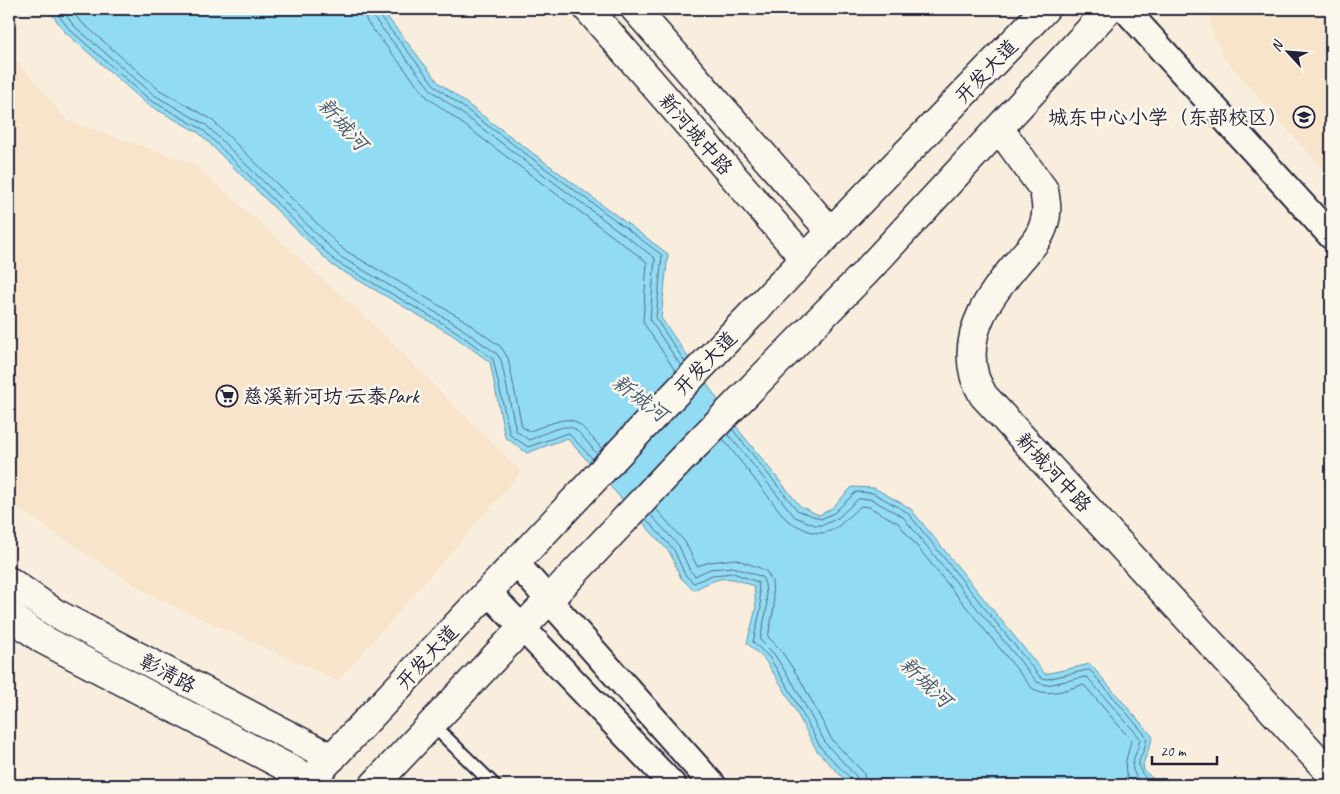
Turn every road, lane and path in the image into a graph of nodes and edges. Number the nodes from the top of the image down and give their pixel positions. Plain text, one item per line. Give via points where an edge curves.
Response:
1 (588, 9) edge
2 (635, 9) edge
3 (1045, 9) edge
4 (1110, 9) edge
5 (1125, 9) edge
6 (999, 128) junction
7 (831, 232) junction
8 (1331, 236) edge
9 (805, 259) junction
10 (516, 563) junction
11 (9, 581) edge
12 (488, 592) junction
13 (549, 600) junction
14 (9, 615) edge
15 (523, 628) junction
16 (432, 724) junction
17 (332, 758) junction
18 (1331, 774) edge
19 (308, 783) edge
20 (374, 785) edge
21 (494, 785) edge
22 (673, 785) edge
23 (713, 785) edge

1 - 9 main road, 新河城中路
2 - 7 main road, 新河城中路
3 - 7 main road, 开发大道
4 - 6 main road
5 - 8 street
6 - 13 main road via 864,274
6 - 18 main road, 新城河中路 via 1044,190 1047,214 1039,236 1008,273 981,314 974,331 970,353 974,376 983,395
7 - 9 main road, 开发大道
9 - 10 main road, 开发大道
10 - 12 main road, 开发大道
10 - 13 street
11 - 17 main road, 彰清路 via 55,613
12 - 15 street
12 - 17 main road, 开发大道
13 - 15 main road
13 - 23 street
14 - 19 main road, 彰清路 via 42,639
15 - 16 main road
15 - 22 street
16 - 20 main road
16 - 21 lane
17 - 19 main road, 开发大道

